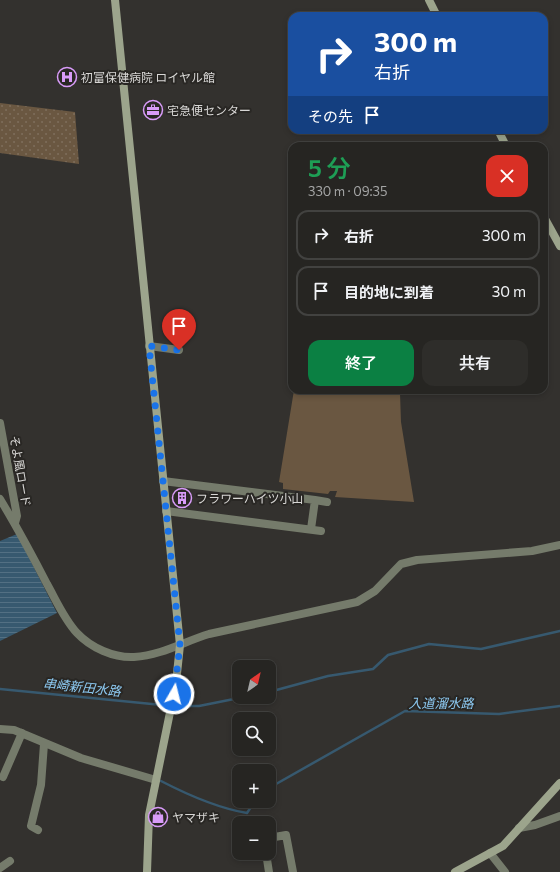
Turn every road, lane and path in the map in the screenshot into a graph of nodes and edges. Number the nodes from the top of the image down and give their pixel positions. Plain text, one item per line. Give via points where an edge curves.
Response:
1 (115, 0) edge
2 (429, 0) edge
3 (435, 12) edge
4 (548, 224) edge
5 (560, 246) edge
6 (149, 346) junction
7 (179, 350) dead end
8 (0, 423) edge
9 (162, 481) junction
10 (0, 499) edge
11 (315, 500) junction
12 (327, 502) dead end
13 (166, 511) junction
14 (15, 523) junction
15 (311, 529) junction
16 (321, 531) dead end
17 (560, 545) edge
18 (180, 645) junction
19 (0, 728) edge
20 (22, 733) junction
21 (44, 744) junction
22 (4, 777) dead end
23 (156, 780) junction
24 (560, 784) edge
25 (560, 816) edge
26 (519, 828) junction
27 (38, 830) dead end
28 (276, 837) edge
29 (490, 853) junction
30 (267, 860) edge
31 (10, 861) dead end
32 (0, 868) edge
33 (146, 872) edge
34 (269, 872) edge
35 (293, 872) edge
36 (455, 872) edge
37 (505, 872) edge

1 - 6 street
2 - 3 street
4 - 5 street
6 - 7 street
6 - 9 street
8 - 14 street, そよ風ロード via 17,516
9 - 11 street
9 - 13 street
10 - 14 street
11 - 12 street
11 - 15 street
13 - 15 street
13 - 18 street
14 - 18 street via 68,623 84,640 106,653 118,656 157,654
15 - 16 street
17 - 18 street via 532,551 417,560 401,564 375,591 357,602 209,634
18 - 23 street via 176,683
19 - 20 street
20 - 21 street
20 - 22 street
21 - 23 street via 81,758
21 - 27 street via 41,785 31,826
23 - 33 street via 150,815
24 - 26 street
25 - 26 street
26 - 29 street via 503,846
28 - 35 street via 286,835
29 - 36 street
29 - 37 street
30 - 34 street
31 - 32 street

